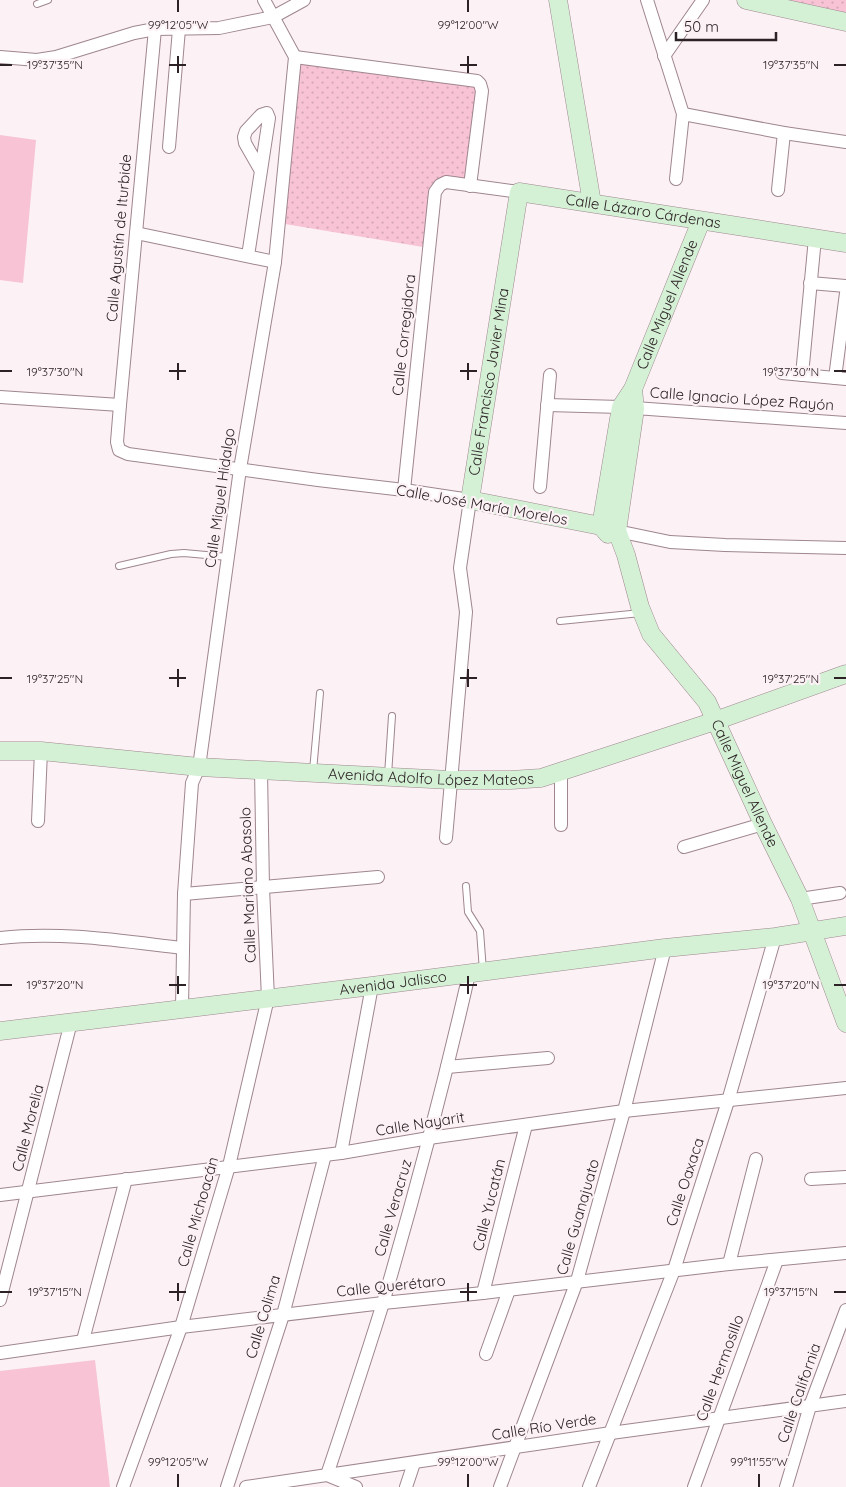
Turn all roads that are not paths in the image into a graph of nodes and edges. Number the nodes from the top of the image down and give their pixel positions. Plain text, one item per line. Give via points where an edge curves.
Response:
1 (48, 0) edge
2 (264, 0) edge
3 (304, 0) edge
4 (558, 0) edge
5 (647, 0) edge
6 (703, 0) edge
7 (746, 0) edge
8 (37, 4) dead end
9 (273, 17) junction
10 (846, 22) edge
11 (155, 29) junction
12 (179, 29) junction
13 (664, 56) junction
14 (0, 57) edge
15 (295, 57) junction
16 (683, 114) junction
17 (784, 132) junction
18 (846, 142) edge
19 (169, 147) dead end
20 (261, 170) dead end
21 (676, 179) dead end
22 (440, 185) joint
23 (470, 186) junction
24 (778, 190) dead end
25 (519, 192) junction
26 (592, 203) junction
27 (701, 221) junction
28 (136, 233) junction
29 (815, 238) junction
30 (846, 243) edge
31 (248, 256) junction
32 (275, 262) junction
33 (810, 283) junction
34 (846, 286) edge
35 (846, 293) edge
36 (782, 373) dead end
37 (550, 375) dead end
38 (802, 375) junction
39 (840, 379) edge
40 (0, 397) edge
41 (547, 404) junction
42 (120, 405) junction
43 (628, 408) junction
44 (846, 422) edge
45 (119, 450) joint
46 (240, 470) junction
47 (540, 487) dead end
48 (404, 490) junction
49 (470, 500) junction
50 (609, 528) junction
51 (846, 548) edge
52 (228, 557) junction
53 (119, 566) dead end
54 (643, 613) junction
55 (560, 621) dead end
56 (846, 674) edge
57 (320, 693) dead end
58 (392, 716) dead end
59 (716, 721) junction
60 (41, 750) junction
61 (0, 751) edge
62 (199, 767) junction
63 (261, 770) junction
64 (561, 771) junction
65 (313, 773) junction
66 (388, 776) junction
67 (450, 780) junction
68 (38, 821) dead end
69 (763, 824) junction
70 (561, 825) dead end
71 (446, 838) dead end
72 (684, 847) dead end
73 (378, 877) dead end
74 (466, 886) dead end
75 (263, 888) junction
76 (840, 893) dead end
77 (184, 894) junction
78 (800, 899) junction
79 (846, 926) edge
80 (813, 931) junction
81 (775, 936) junction
82 (0, 938) edge
83 (182, 948) junction
84 (665, 948) junction
85 (476, 973) junction
86 (372, 986) junction
87 (268, 998) junction
88 (182, 1008) junction
89 (71, 1022) junction
90 (846, 1023) edge
91 (0, 1031) edge
92 (548, 1058) dead end
93 (448, 1067) junction
94 (846, 1088) edge
95 (728, 1101) junction
96 (624, 1111) junction
97 (526, 1125) junction
98 (429, 1138) junction
99 (340, 1153) junction
100 (325, 1155) junction
101 (756, 1159) dead end
102 (229, 1166) junction
103 (846, 1177) edge
104 (126, 1179) junction
105 (811, 1179) dead end
106 (29, 1192) junction
107 (0, 1195) edge
108 (846, 1253) edge
109 (777, 1260) junction
110 (730, 1264) junction
111 (674, 1270) junction
112 (577, 1281) junction
113 (509, 1290) junction
114 (484, 1293) junction
115 (0, 1300) edge
116 (383, 1303) junction
117 (846, 1310) edge
118 (282, 1315) junction
119 (181, 1327) junction
120 (83, 1340) junction
121 (0, 1353) edge
122 (486, 1354) dead end
123 (846, 1401) edge
124 (810, 1406) junction
125 (719, 1419) junction
126 (611, 1433) junction
127 (514, 1448) junction
128 (414, 1463) junction
129 (327, 1475) junction
130 (123, 1487) edge
131 (226, 1487) edge
132 (246, 1487) edge
133 (356, 1487) edge
134 (406, 1487) edge
135 (500, 1487) edge
136 (589, 1487) edge
137 (694, 1487) edge
138 (786, 1487) edge

1 - 8 lane
2 - 9 street
3 - 9 street
4 - 26 main road
5 - 13 street
6 - 13 street
7 - 10 main road
9 - 12 street via 219,28
9 - 15 street
11 - 12 street
11 - 14 street via 56,57 36,60
11 - 28 street, Calle Agustín de Iturbide
12 - 19 street
13 - 16 street
15 - 23 street via 473,80 480,84 482,91
15 - 32 street, Calle Miguel Hidalgo
16 - 17 street
16 - 21 street
17 - 18 street
17 - 24 street
20 - 31 street
22 - 23 street, Calle Lázaro Cárdenas via 446,182
22 - 48 street, Calle Corregidora via 435,192
23 - 25 street, Calle Lázaro Cárdenas
25 - 26 main road, Calle Lázaro Cárdenas
25 - 49 main road, Calle Francisco Javier Mina
26 - 27 main road, Calle Lázaro Cárdenas
27 - 29 main road, Calle Lázaro Cárdenas
27 - 43 main road, Calle Miguel Allende via 632,389
28 - 31 street
28 - 42 street, Calle Agustín de Iturbide
29 - 30 main road, Calle Lázaro Cárdenas
29 - 33 street
31 - 32 street
32 - 46 street, Calle Miguel Hidalgo
33 - 34 street
33 - 38 street
35 - 39 street
36 - 38 street
37 - 41 street
38 - 39 street
40 - 42 street
41 - 43 street, Calle Ignacio López Rayón
41 - 47 street
42 - 45 street, Calle Agustín de Iturbide
43 - 44 street, Calle Ignacio López Rayón
43 - 50 main road, Calle Miguel Allende
45 - 46 street, Calle José María Morelos
46 - 48 street, Calle José María Morelos
46 - 52 street, Calle Miguel Hidalgo
48 - 49 street, Calle José María Morelos
49 - 50 main road, Calle José María Morelos
49 - 67 street, Calle Francisco Javier Mina via 460,568 466,612
50 - 51 street, Calle José María Morelos via 670,542
50 - 54 main road, Calle Miguel Allende via 626,555
52 - 53 lane via 184,552
52 - 62 street, Calle Miguel Hidalgo
54 - 55 lane
54 - 59 main road, Calle Miguel Allende via 651,634 708,702
56 - 59 main road, Avenida Adolfo López Mateos
57 - 65 lane
58 - 66 lane
59 - 64 main road, Avenida Adolfo López Mateos
59 - 69 main road, Calle Miguel Allende
60 - 61 main road, Avenida Adolfo López Mateos
60 - 62 main road, Avenida Adolfo López Mateos
60 - 68 street
62 - 63 main road, Avenida Adolfo López Mateos
62 - 77 street, Calle Miguel Hidalgo via 192,783
63 - 65 main road, Avenida Adolfo López Mateos
63 - 75 street, Calle Mariano Abasolo
64 - 67 main road, Avenida Adolfo López Mateos via 541,778
64 - 70 street
65 - 66 main road, Avenida Adolfo López Mateos
66 - 67 main road, Avenida Adolfo López Mateos
67 - 71 street, Calle Francisco Javier Mina
69 - 72 street
69 - 78 main road, Calle Miguel Allende
73 - 75 street
74 - 85 lane via 468,912 480,931
75 - 77 street
75 - 87 street, Calle Mariano Abasolo
76 - 78 street
77 - 83 street, Calle Miguel Hidalgo
78 - 80 main road, Calle Miguel Allende
79 - 80 main road, Avenida Jalisco
80 - 81 main road, Avenida Jalisco
80 - 90 main road, Calle Miguel Allende
81 - 84 main road, Avenida Jalisco
81 - 95 street, Calle Oaxaca
82 - 83 street via 27,935 79,937
83 - 88 street, Calle Miguel Hidalgo
84 - 85 main road, Avenida Jalisco
84 - 96 street, Calle Guanajuato
85 - 86 main road, Avenida Jalisco
85 - 93 street, Calle Veracruz
86 - 87 main road, Avenida Jalisco
86 - 99 street
87 - 88 main road, Avenida Jalisco
87 - 102 street, Calle Michoacán
88 - 89 main road, Avenida Jalisco
89 - 91 main road, Avenida Jalisco
89 - 106 street, Calle Morelia
92 - 93 street
93 - 98 street, Calle Veracruz
94 - 95 street, Calle Nayarit
95 - 96 street, Calle Nayarit
95 - 111 street, Calle Oaxaca
96 - 97 street, Calle Nayarit
96 - 112 street, Calle Guanajuato
97 - 98 street, Calle Nayarit
97 - 114 street, Calle Yucatán
98 - 99 street, Calle Nayarit
98 - 116 street, Calle Veracruz
99 - 100 street, Calle Nayarit
100 - 102 street, Calle Nayarit
100 - 118 street, Calle Colima
101 - 110 street
102 - 104 street, Calle Nayarit
102 - 119 street, Calle Michoacán
103 - 105 street
104 - 106 street, Calle Nayarit
104 - 120 street
106 - 107 street, Calle Nayarit
106 - 115 street, Calle Morelia
108 - 109 street, Calle Querétaro
109 - 110 street, Calle Querétaro
109 - 125 street, Calle Hermosillo
110 - 111 street, Calle Querétaro
111 - 112 street, Calle Querétaro
111 - 126 street, Calle Oaxaca
112 - 113 street, Calle Querétaro
112 - 127 street, Calle Guanajuato
113 - 114 street, Calle Querétaro
113 - 122 street
114 - 116 street, Calle Querétaro
116 - 118 street, Calle Querétaro
116 - 129 street, Calle Veracruz
117 - 124 street, Calle California
118 - 119 street, Calle Querétaro
118 - 131 street, Calle Colima
119 - 120 street, Calle Querétaro
119 - 130 street, Calle Michoacán
120 - 121 street, Calle Querétaro
123 - 124 street, Calle Río Verde
124 - 125 street, Calle Río Verde
124 - 138 street, Calle California
125 - 126 street, Calle Río Verde
125 - 137 street, Calle Hermosillo
126 - 127 street, Calle Río Verde
126 - 136 street, Calle Oaxaca
127 - 128 street, Calle Río Verde
127 - 135 street, Calle Guanajuato
128 - 129 street, Calle Río Verde
128 - 134 street
129 - 132 street, Calle Río Verde
129 - 133 street

